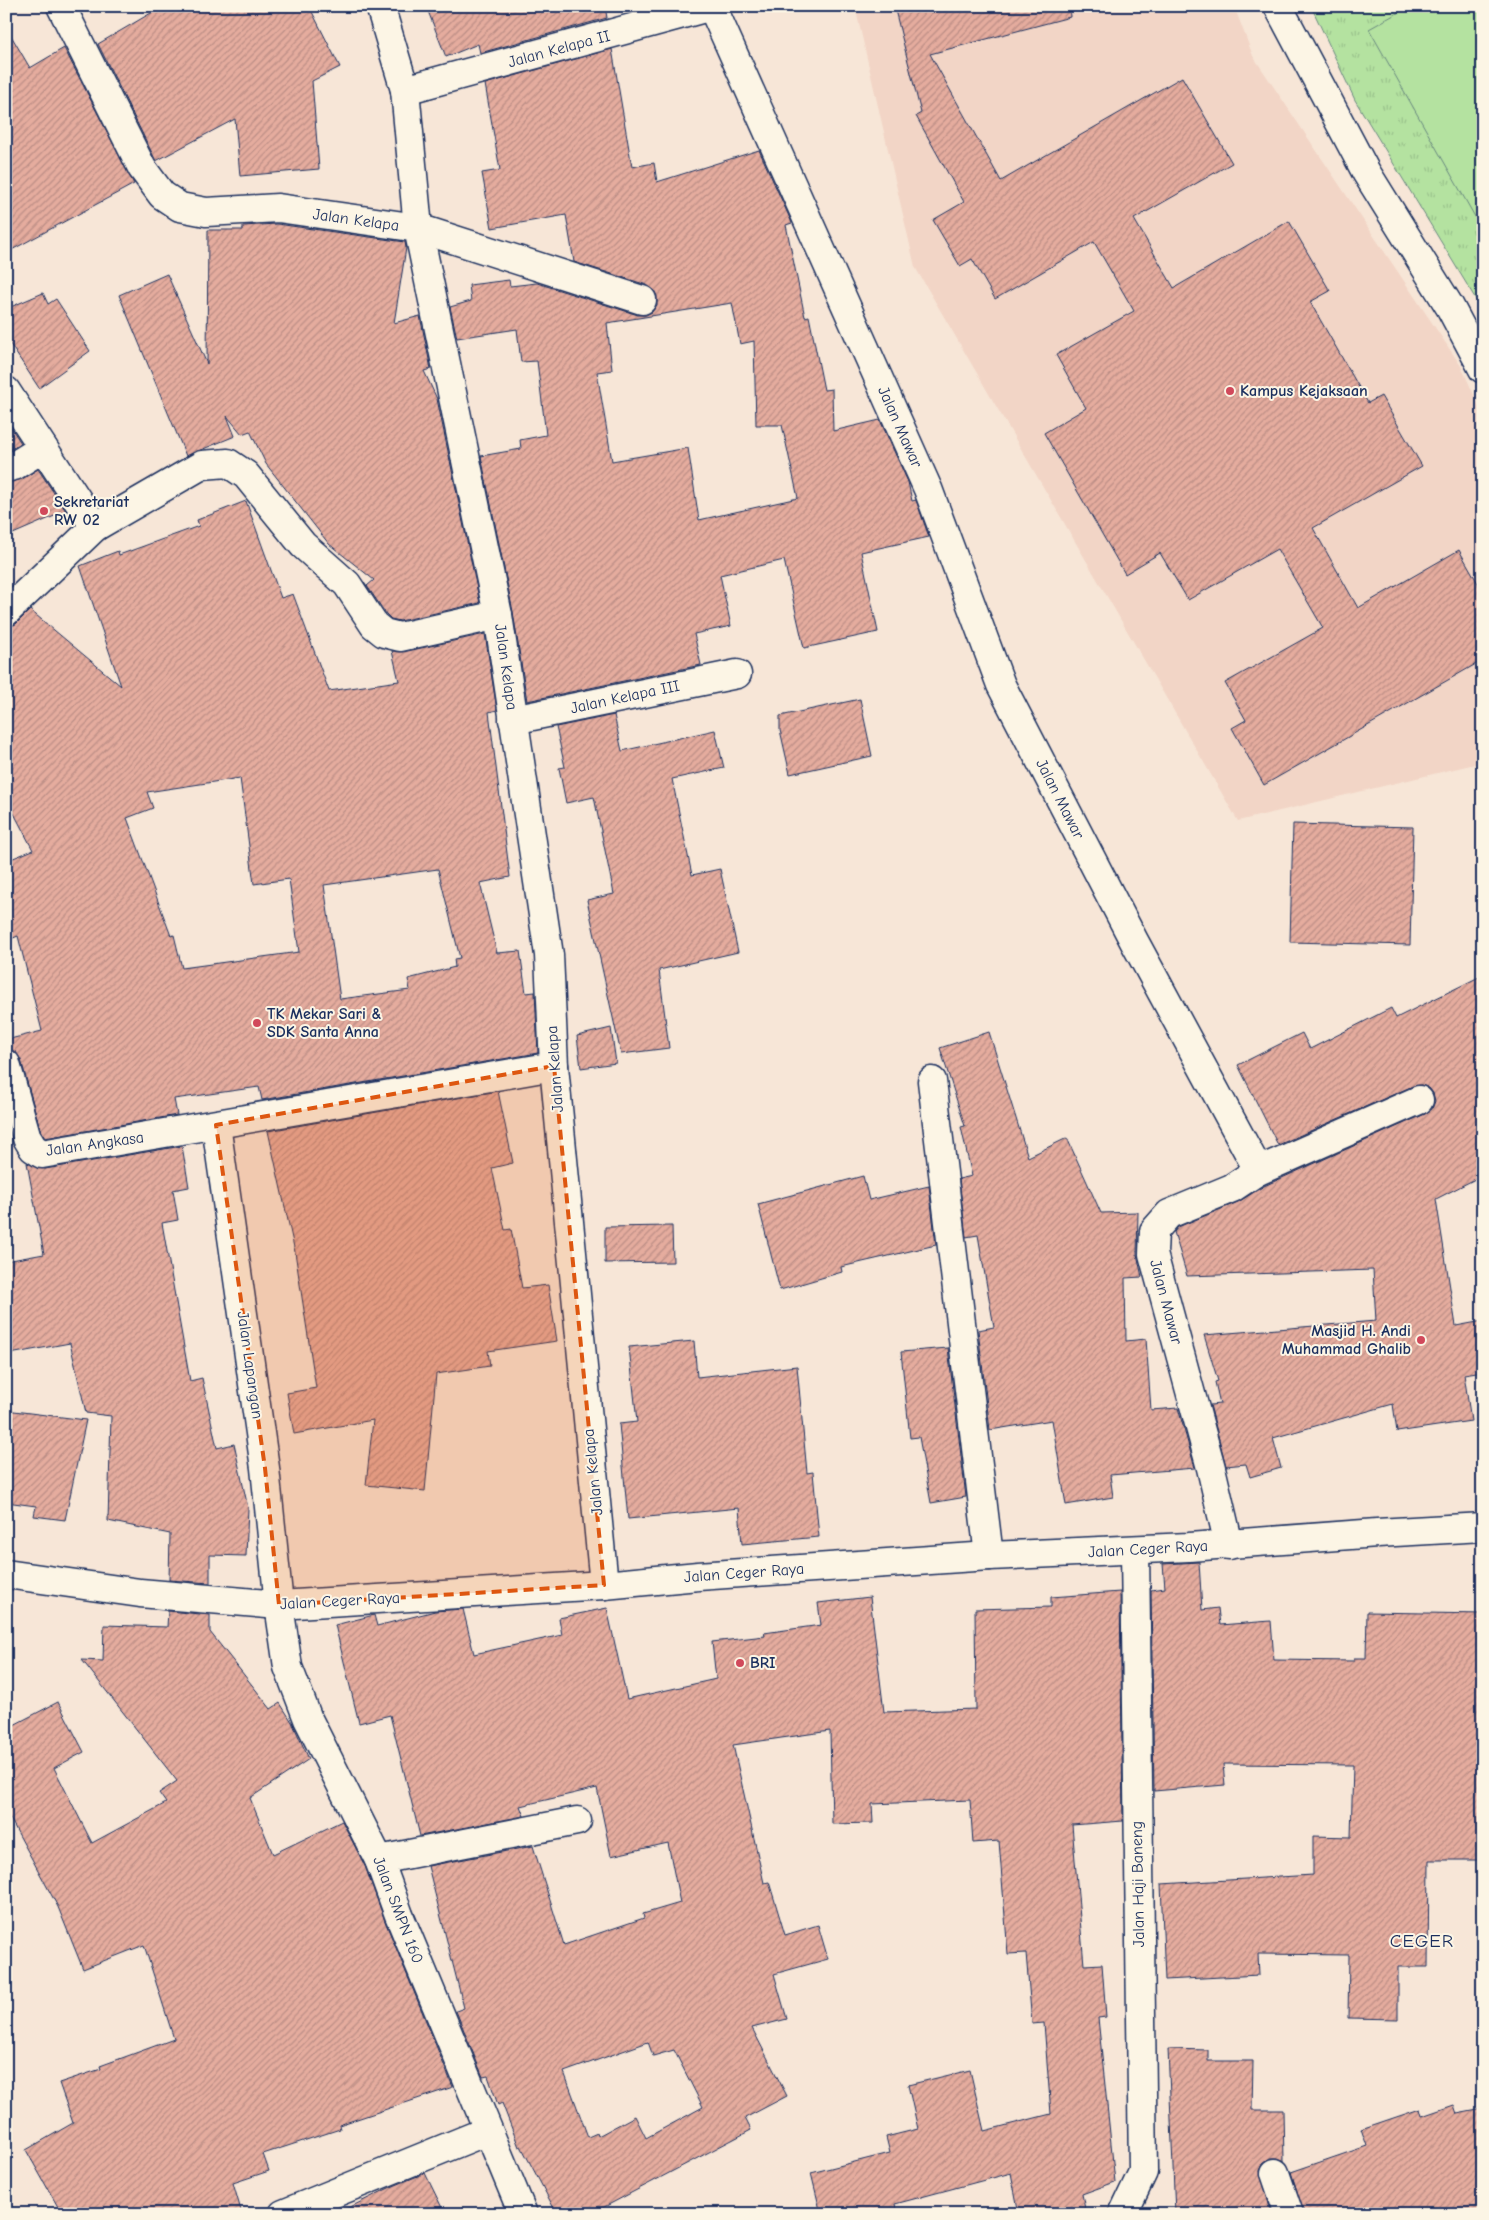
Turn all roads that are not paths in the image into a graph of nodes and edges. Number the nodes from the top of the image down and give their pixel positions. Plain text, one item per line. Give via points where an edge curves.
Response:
1 (61, 6) edge
2 (380, 6) edge
3 (712, 6) edge
4 (1278, 6) edge
5 (405, 90) junction
6 (418, 228) junction
7 (642, 300) dead end
8 (1483, 369) edge
9 (6, 391) edge
10 (44, 448) junction
11 (6, 468) edge
12 (95, 527) junction
13 (6, 612) edge
14 (498, 615) junction
15 (737, 674) dead end
16 (513, 720) junction
17 (6, 1064) edge
18 (554, 1066) junction
19 (932, 1081) dead end
20 (1419, 1100) dead end
21 (216, 1125) junction
22 (1256, 1172) junction
23 (1483, 1527) edge
24 (1230, 1545) junction
25 (1135, 1550) junction
26 (989, 1556) junction
27 (6, 1574) edge
28 (604, 1585) junction
29 (279, 1605) junction
30 (577, 1821) dead end
31 (379, 1860) junction
32 (487, 2132) junction
33 (1275, 2173) dead end
34 (283, 2214) edge
35 (523, 2214) edge
36 (1123, 2214) edge
37 (1289, 2214) edge

1 - 6 street, Jalan Kelapa via 142,168 162,195 180,207 206,212 278,208
2 - 5 street
3 - 5 street, Jalan Kelapa II
3 - 22 street, Jalan Mawar via 928,489 1001,685 1138,950 1256,1166
4 - 8 street via 1366,172 1450,307
5 - 6 street
6 - 7 street
6 - 14 street, Jalan Kelapa
9 - 10 street
10 - 11 street
10 - 12 street
12 - 13 street
12 - 14 street via 202,465 228,463 246,475 303,545 347,584 374,625 384,633 400,636
14 - 16 street, Jalan Kelapa
15 - 16 street, Jalan Kelapa III
16 - 18 street, Jalan Kelapa via 548,955
17 - 21 street, Jalan Angkasa via 27,1138 42,1154
18 - 21 street
18 - 28 street, Jalan Kelapa
19 - 26 street
20 - 22 street
21 - 29 street, Jalan Lapangan via 265,1468
22 - 24 street, Jalan Mawar via 1232,1188 1169,1214 1154,1231 1153,1254
23 - 24 street, Jalan Ceger Raya
24 - 25 street, Jalan Ceger Raya
25 - 26 street, Jalan Ceger Raya
25 - 36 street, Jalan Haji Baneng via 1143,2172
26 - 28 street, Jalan Ceger Raya
27 - 29 street, Jalan Ceger Raya via 140,1593
28 - 29 street, Jalan Ceger Raya
29 - 31 street, Jalan SMPN 160 via 288,1667 308,1719
30 - 31 street
31 - 32 street, Jalan SMPN 160
32 - 34 street
32 - 35 street, Jalan SMPN 160
33 - 37 street

